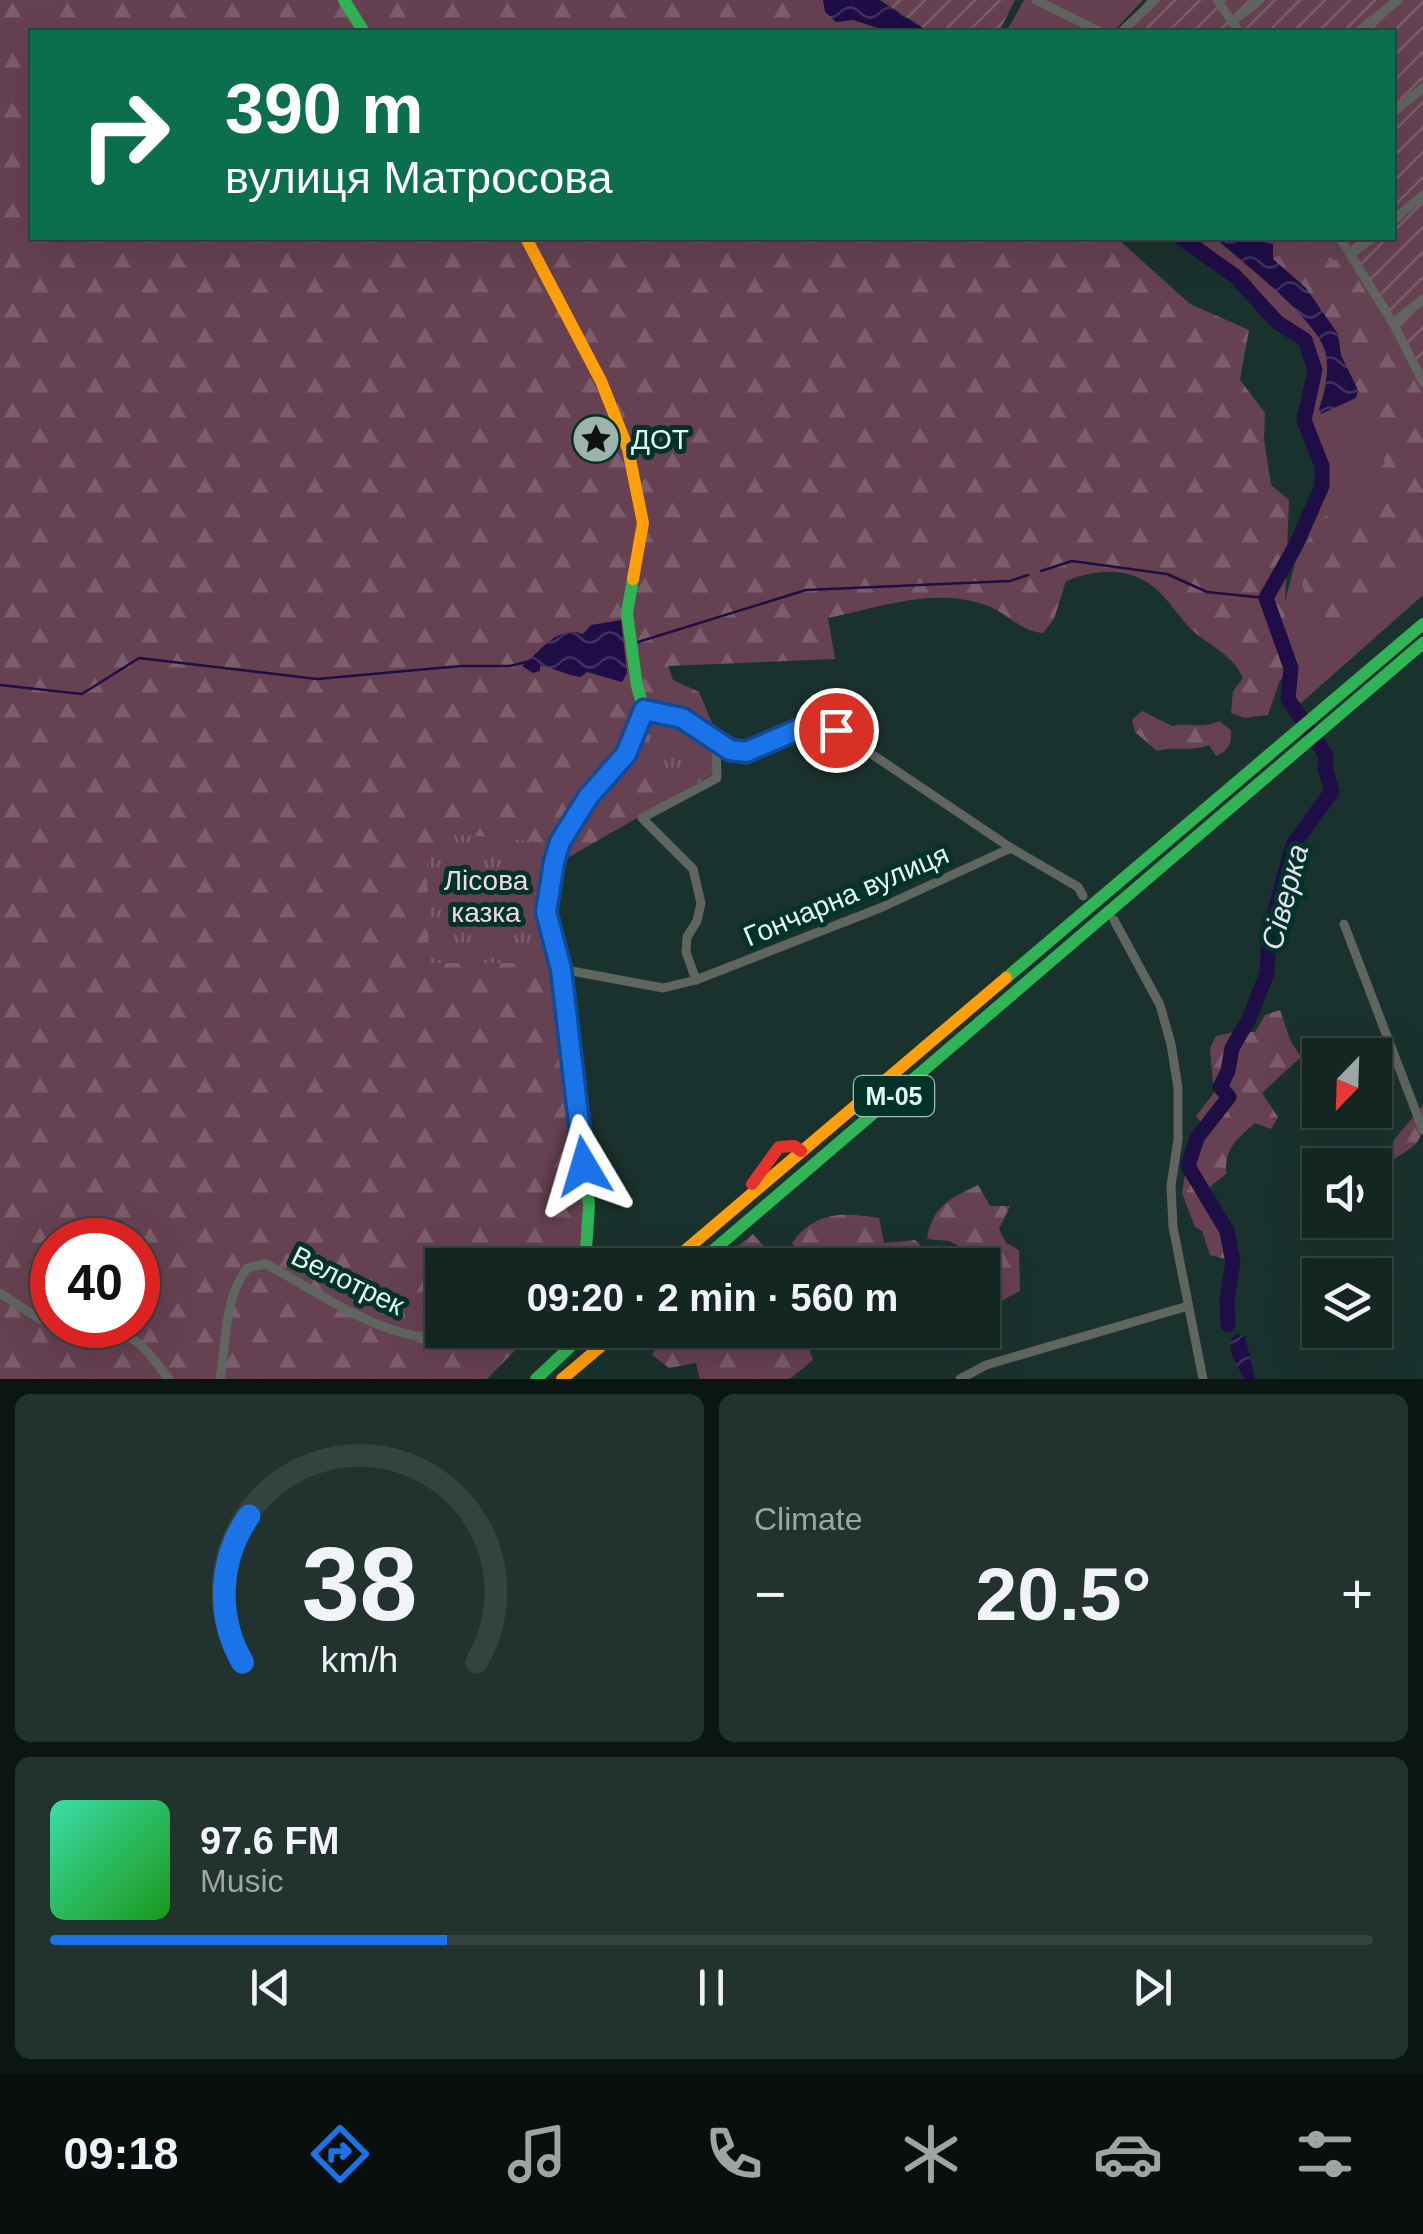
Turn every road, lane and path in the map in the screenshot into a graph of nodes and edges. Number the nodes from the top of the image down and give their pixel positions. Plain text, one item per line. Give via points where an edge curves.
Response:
1 (344, 0) edge
2 (1036, 0) edge
3 (1155, 0) edge
4 (1217, 0) edge
5 (1260, 0) edge
6 (1398, 0) edge
7 (1232, 22) junction
8 (363, 30) edge
9 (1097, 30) edge
10 (1122, 30) edge
11 (1238, 30) edge
12 (1360, 30) edge
13 (1423, 88) edge
14 (1395, 111) edge
15 (1423, 196) edge
16 (1395, 218) edge
17 (527, 240) edge
18 (1342, 240) edge
19 (1370, 240) edge
20 (1352, 254) junction
21 (1423, 299) edge
22 (1393, 323) junction
23 (1423, 382) edge
24 (1423, 624) edge
25 (1423, 644) edge
26 (644, 710) junction
27 (716, 742) junction
28 (1011, 848) junction
29 (1084, 896) dead end
30 (1115, 913) junction
31 (1344, 924) dead end
32 (561, 969) junction
33 (696, 980) junction
34 (1423, 1130) edge
35 (801, 1151) junction
36 (760, 1212) junction
37 (586, 1248) edge
38 (688, 1248) edge
39 (717, 1248) edge
40 (0, 1292) edge
41 (1188, 1306) junction
42 (30, 1313) edge
43 (425, 1339) edge
44 (144, 1348) edge
45 (569, 1348) edge
46 (599, 1348) edge
47 (169, 1379) edge
48 (220, 1379) edge
49 (536, 1379) edge
50 (562, 1379) edge
51 (960, 1379) edge
52 (1203, 1379) edge

1 - 8 main road
2 - 9 street
3 - 10 street
4 - 7 street
5 - 7 street
6 - 12 street
7 - 11 street
13 - 14 street
15 - 16 street
17 - 26 main road via 601,381 628,449 643,523 627,613
18 - 20 street
19 - 20 street
20 - 22 street
21 - 22 street
22 - 23 street
24 - 35 main road, М-05
25 - 30 main road, М-05
26 - 27 street via 682,718
26 - 32 main road via 626,754 560,842 546,912
27 - 28 street via 746,752 809,725 836,730
27 - 33 street, Гончарна вулиця via 717,778 642,818 693,869 701,903 686,952
28 - 29 street
28 - 33 street, Гончарна вулиця
30 - 36 main road, М-05
30 - 41 street via 1171,1044 1178,1088 1173,1227
31 - 34 street
32 - 33 street, Гончарна вулиця via 663,988
32 - 37 main road via 589,1205
35 - 36 main road via 798,1172
35 - 38 main road via 779,1147 738,1206
36 - 39 main road, М-05
40 - 42 street
41 - 51 street via 986,1365
41 - 52 street
43 - 48 street, Велотрек via 380,1326 266,1264 247,1268 236,1283
44 - 47 street
45 - 49 main road
46 - 50 main road

